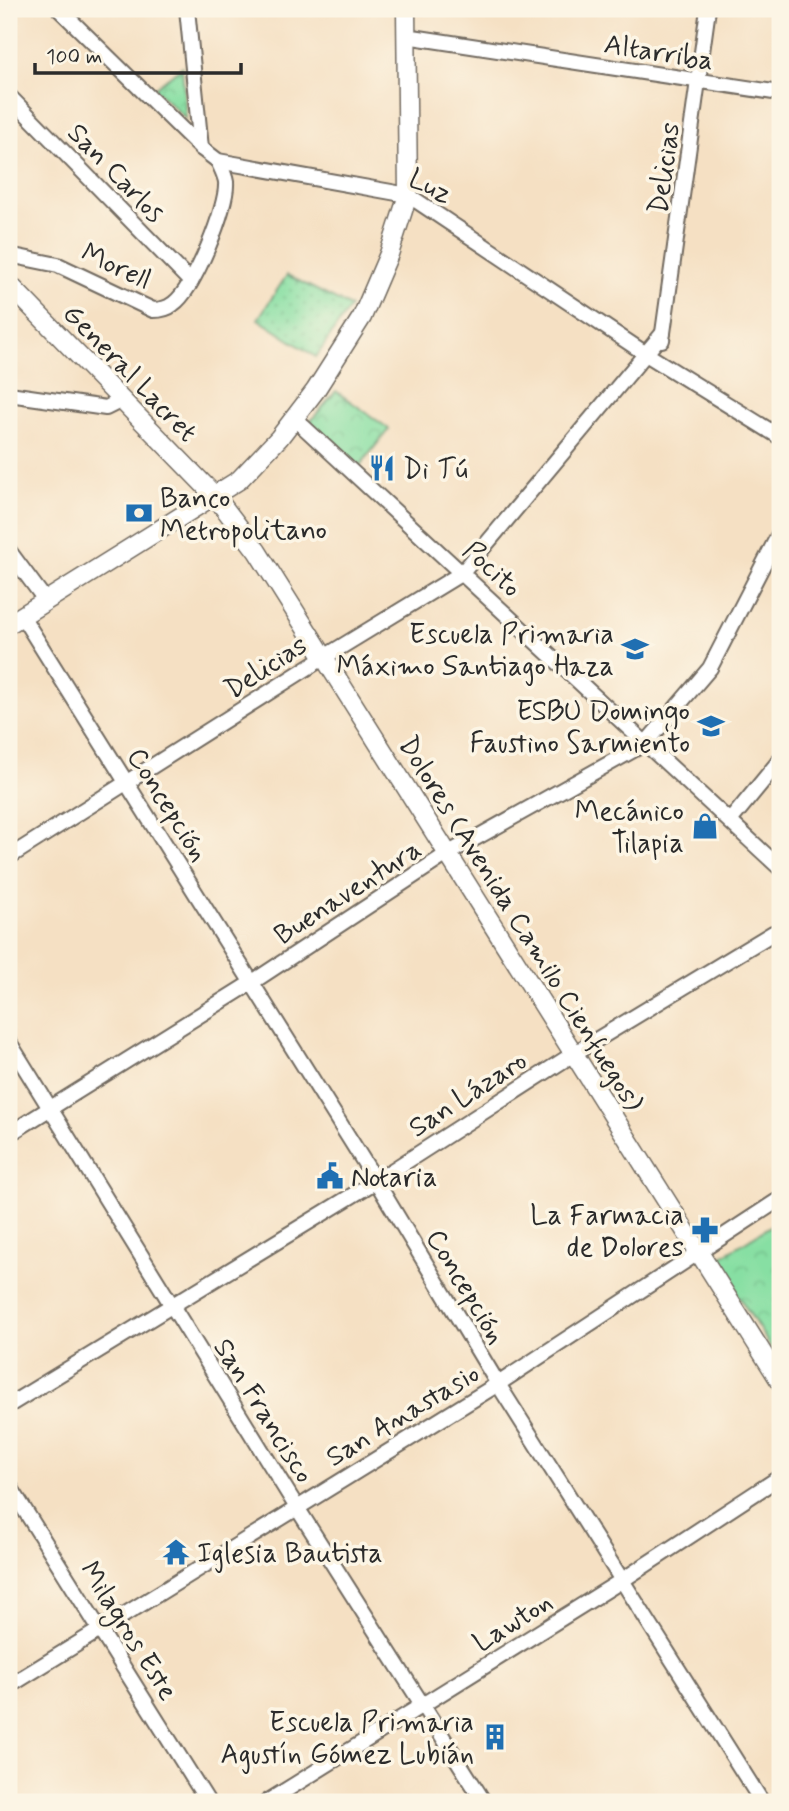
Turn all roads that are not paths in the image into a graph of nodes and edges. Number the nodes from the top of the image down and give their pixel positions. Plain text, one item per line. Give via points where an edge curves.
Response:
1 (59, 9) edge
2 (187, 9) edge
3 (406, 9) edge
4 (708, 9) edge
5 (406, 36) junction
6 (700, 82) junction
7 (780, 93) edge
8 (9, 96) edge
9 (201, 148) junction
10 (218, 161) junction
11 (408, 195) junction
12 (9, 255) edge
13 (191, 282) junction
14 (9, 284) edge
15 (652, 357) junction
16 (9, 394) edge
17 (122, 400) junction
18 (295, 419) junction
19 (780, 437) edge
20 (215, 496) junction
21 (780, 532) edge
22 (9, 551) edge
23 (462, 573) junction
24 (46, 601) junction
25 (15, 620) edge
26 (326, 656) junction
27 (646, 743) junction
28 (780, 760) edge
29 (128, 782) junction
30 (730, 821) junction
31 (447, 854) junction
32 (9, 857) edge
33 (780, 867) edge
34 (777, 939) edge
35 (251, 983) junction
36 (9, 1042) edge
37 (573, 1055) junction
38 (51, 1109) junction
39 (9, 1134) edge
40 (376, 1181) junction
41 (780, 1199) edge
42 (698, 1253) junction
43 (171, 1304) junction
44 (780, 1381) edge
45 (498, 1384) junction
46 (9, 1405) edge
47 (780, 1477) edge
48 (9, 1485) edge
49 (296, 1506) junction
50 (621, 1581) junction
51 (100, 1628) junction
52 (9, 1686) edge
53 (424, 1705) junction
54 (208, 1802) edge
55 (267, 1802) edge
56 (484, 1802) edge
57 (762, 1802) edge

1 - 9 street, Luz
2 - 9 street
3 - 5 main road
4 - 6 street, Delicias
5 - 6 street, Altarriba
5 - 11 main road
6 - 7 street, Altarriba
6 - 15 street, Delicias via 663,333
8 - 13 street, San Carlos
9 - 10 street, Luz
10 - 11 street, Luz
10 - 13 street, Morell via 226,180 225,197
11 - 15 street, Luz
11 - 18 main road via 362,317
12 - 13 street, Morell via 58,265 153,310 175,303
14 - 17 main road, General Lacret
15 - 19 street, Luz
15 - 23 street, Delicias
16 - 17 street via 106,408
17 - 20 main road, General Lacret
18 - 20 main road via 253,467
18 - 23 street, Pocito
20 - 24 main road
20 - 26 main road, Dolores (Avenida Camilo Cienfuegos)
21 - 27 street, Buenaventura via 710,668
22 - 24 street
23 - 26 street, Delicias
23 - 27 street, Pocito
24 - 25 main road
25 - 29 street, Concepción
26 - 29 street, Delicias
26 - 31 main road, Dolores (Avenida Camilo Cienfuegos)
27 - 30 street, Pocito
27 - 31 street, Buenaventura
28 - 30 street
29 - 32 street, Delicias
29 - 35 street, Concepción
30 - 33 street, Pocito
31 - 35 street, Buenaventura
31 - 37 main road, Dolores (Avenida Camilo Cienfuegos)
34 - 37 street, San Lázaro
35 - 38 street, Buenaventura
35 - 40 street, Concepción
36 - 38 street, San Francisco
37 - 40 street, San Lázaro
37 - 42 main road, Dolores (Avenida Camilo Cienfuegos)
38 - 39 street, Buenaventura
38 - 43 street, San Francisco
40 - 43 street, San Lázaro
40 - 45 street, Concepción
41 - 42 street, San Anastasio
42 - 44 main road, Dolores (Avenida Camilo Cienfuegos)
42 - 45 street, San Anastasio
43 - 46 street, San Lázaro
43 - 49 street, San Francisco
45 - 49 street, San Anastasio
45 - 50 street, Concepción
47 - 50 street, Lawton
48 - 51 street, Milagros Este
49 - 51 street, San Anastasio
49 - 53 street, San Francisco
50 - 53 street, Lawton
50 - 57 street, Concepción
51 - 52 street, San Anastasio
51 - 54 street, Milagros Este
53 - 55 street, Lawton
53 - 56 street, San Francisco

